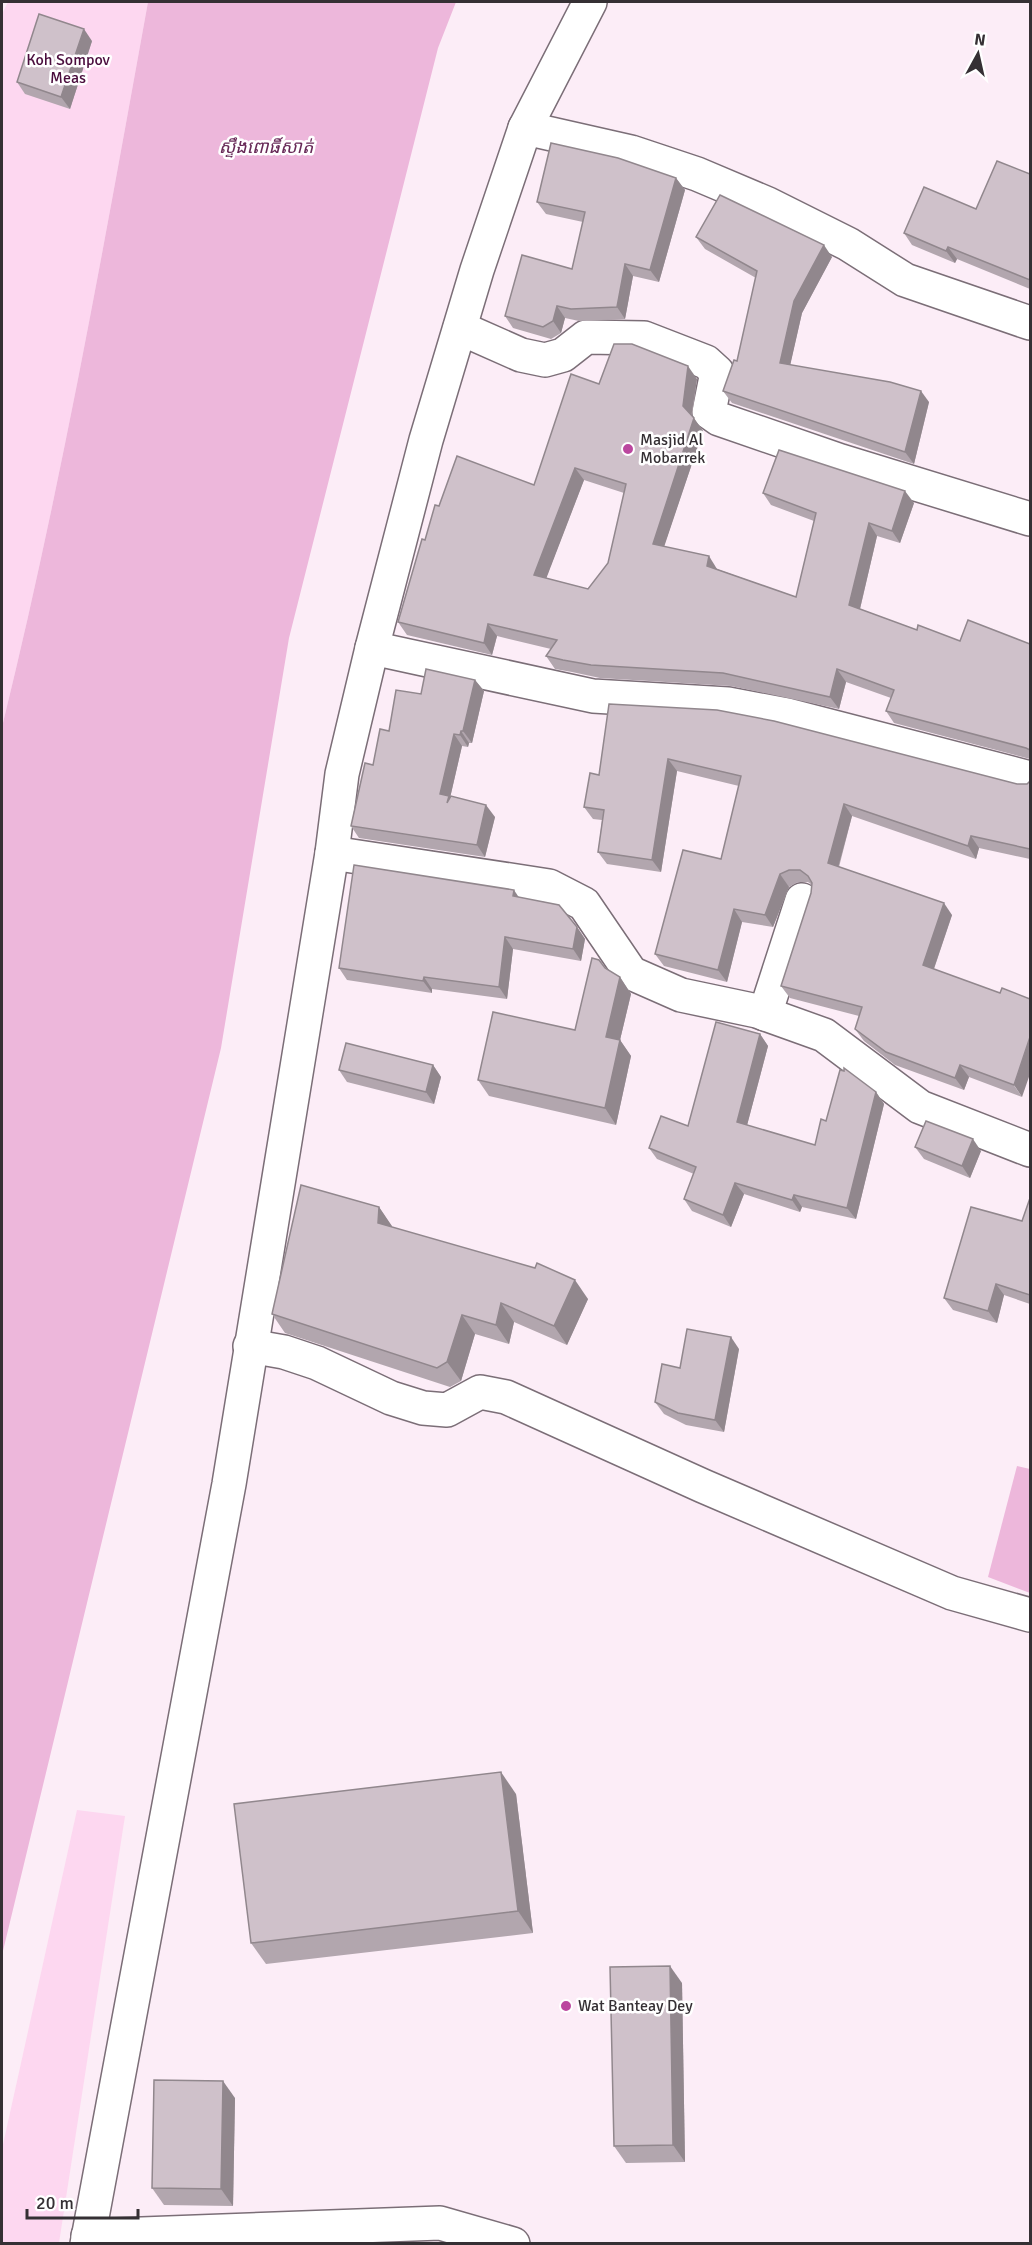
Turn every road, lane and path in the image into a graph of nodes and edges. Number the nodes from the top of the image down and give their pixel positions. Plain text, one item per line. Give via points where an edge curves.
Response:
1 (590, 2) edge
2 (525, 128) junction
3 (1030, 323) edge
4 (460, 328) junction
5 (1030, 519) edge
6 (372, 648) junction
7 (1030, 778) edge
8 (333, 853) junction
9 (802, 900) dead end
10 (765, 1014) junction
11 (1030, 1150) edge
12 (250, 1346) junction
13 (1030, 1615) edge
14 (87, 2240) edge
15 (513, 2244) edge

1 - 2 street
2 - 3 street via 631,152 697,174 848,244 905,280
2 - 4 street
4 - 5 street via 522,355 544,360 563,355 586,337 644,338 706,362 717,372 709,412 719,419
4 - 6 street via 426,440
6 - 7 street via 593,696 728,704 787,715
6 - 8 street via 342,774
8 - 10 street via 549,886 584,904 631,973 681,995
8 - 12 street
9 - 10 street
10 - 11 street via 824,1035 921,1107
12 - 13 street via 317,1363 391,1398 423,1408 447,1410 480,1392 506,1397 952,1593
12 - 14 street via 226,1496
14 - 15 street via 440,2223

